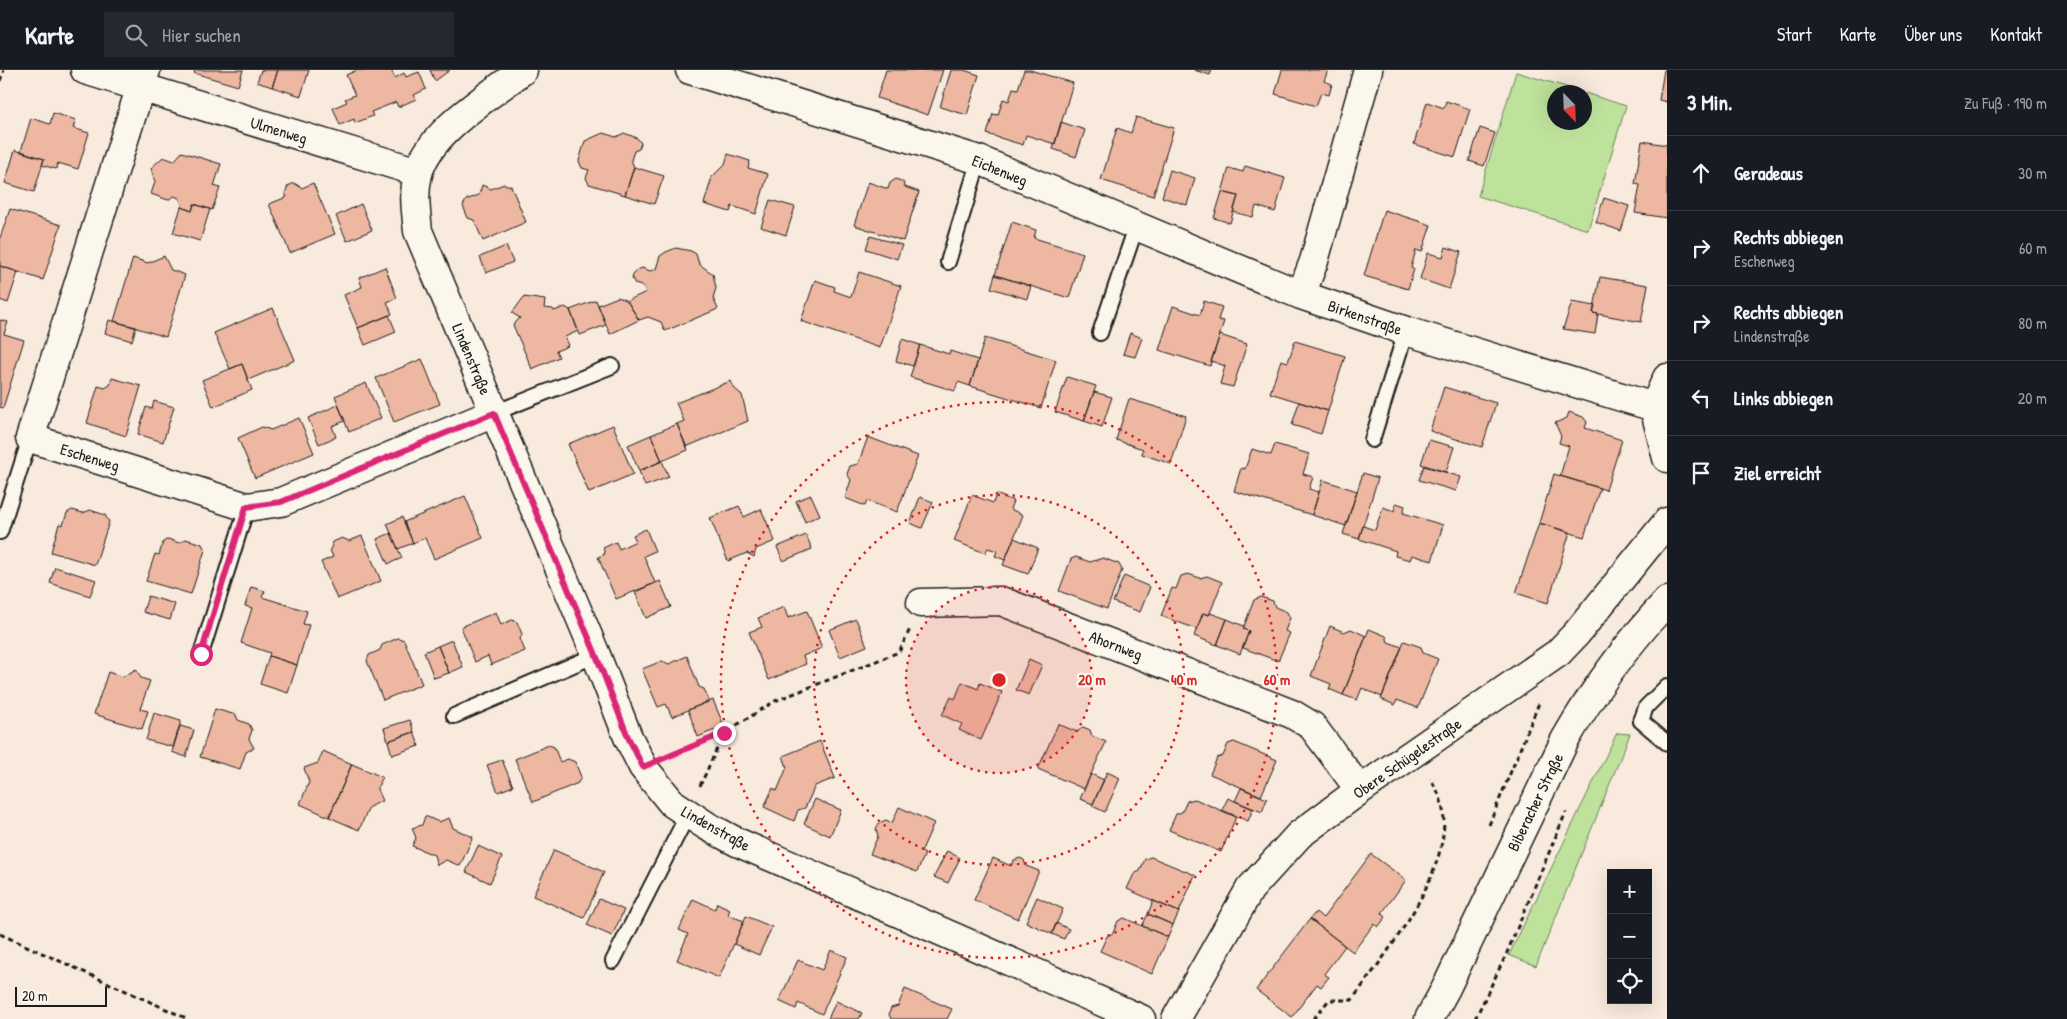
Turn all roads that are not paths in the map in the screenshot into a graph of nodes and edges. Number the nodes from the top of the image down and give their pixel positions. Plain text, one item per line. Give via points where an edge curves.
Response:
1 (85, 70) edge
2 (523, 70) edge
3 (690, 70) edge
4 (1368, 70) edge
5 (144, 79) edge
6 (979, 160) junction
7 (418, 172) junction
8 (1136, 227) junction
9 (948, 262) dead end
10 (1301, 295) junction
11 (1406, 331) junction
12 (1100, 333) dead end
13 (612, 366) dead end
14 (1667, 378) edge
15 (1654, 407) junction
16 (494, 413) junction
17 (30, 438) junction
18 (1372, 440) dead end
19 (1667, 458) edge
20 (246, 507) junction
21 (1667, 522) edge
22 (0, 532) edge
23 (1667, 601) edge
24 (921, 603) road end
25 (201, 654) dead end
26 (596, 655) junction
27 (1667, 686) edge
28 (454, 716) dead end
29 (1667, 742) edge
30 (1360, 790) junction
31 (688, 814) junction
32 (613, 961) dead end
33 (1141, 1019) edge
34 (1176, 1019) edge
35 (1429, 1019) edge

1 - 5 street, Ulmenweg
2 - 7 street, Lindenstraße via 441,136 429,150
3 - 6 street, Eichenweg
4 - 10 street via 1314,261
5 - 7 street, Ulmenweg
5 - 17 street
6 - 8 street, Eichenweg
6 - 9 lane
7 - 16 street, Lindenstraße via 415,193 418,231
8 - 10 street, Eichenweg
8 - 12 lane
10 - 11 street, Birkenstraße
11 - 15 street, Birkenstraße
11 - 18 lane
13 - 16 lane
14 - 15 street
15 - 19 street
16 - 20 street, Eschenweg via 281,502
16 - 26 street, Lindenstraße
17 - 20 street, Eschenweg
17 - 22 lane
20 - 25 lane
21 - 30 street, Obere Schügelestraße via 1558,653
23 - 35 street, Biberacher Straße via 1587,700
24 - 30 street, Ahornweg via 1001,601 1292,714 1312,726
26 - 28 lane
26 - 31 street, Lindenstraße via 643,767 672,803
27 - 29 lane via 1646,707 1641,721
30 - 34 street, Obere Schügelestraße via 1299,835 1250,889
31 - 32 lane
31 - 33 street, Lindenstraße via 737,842

